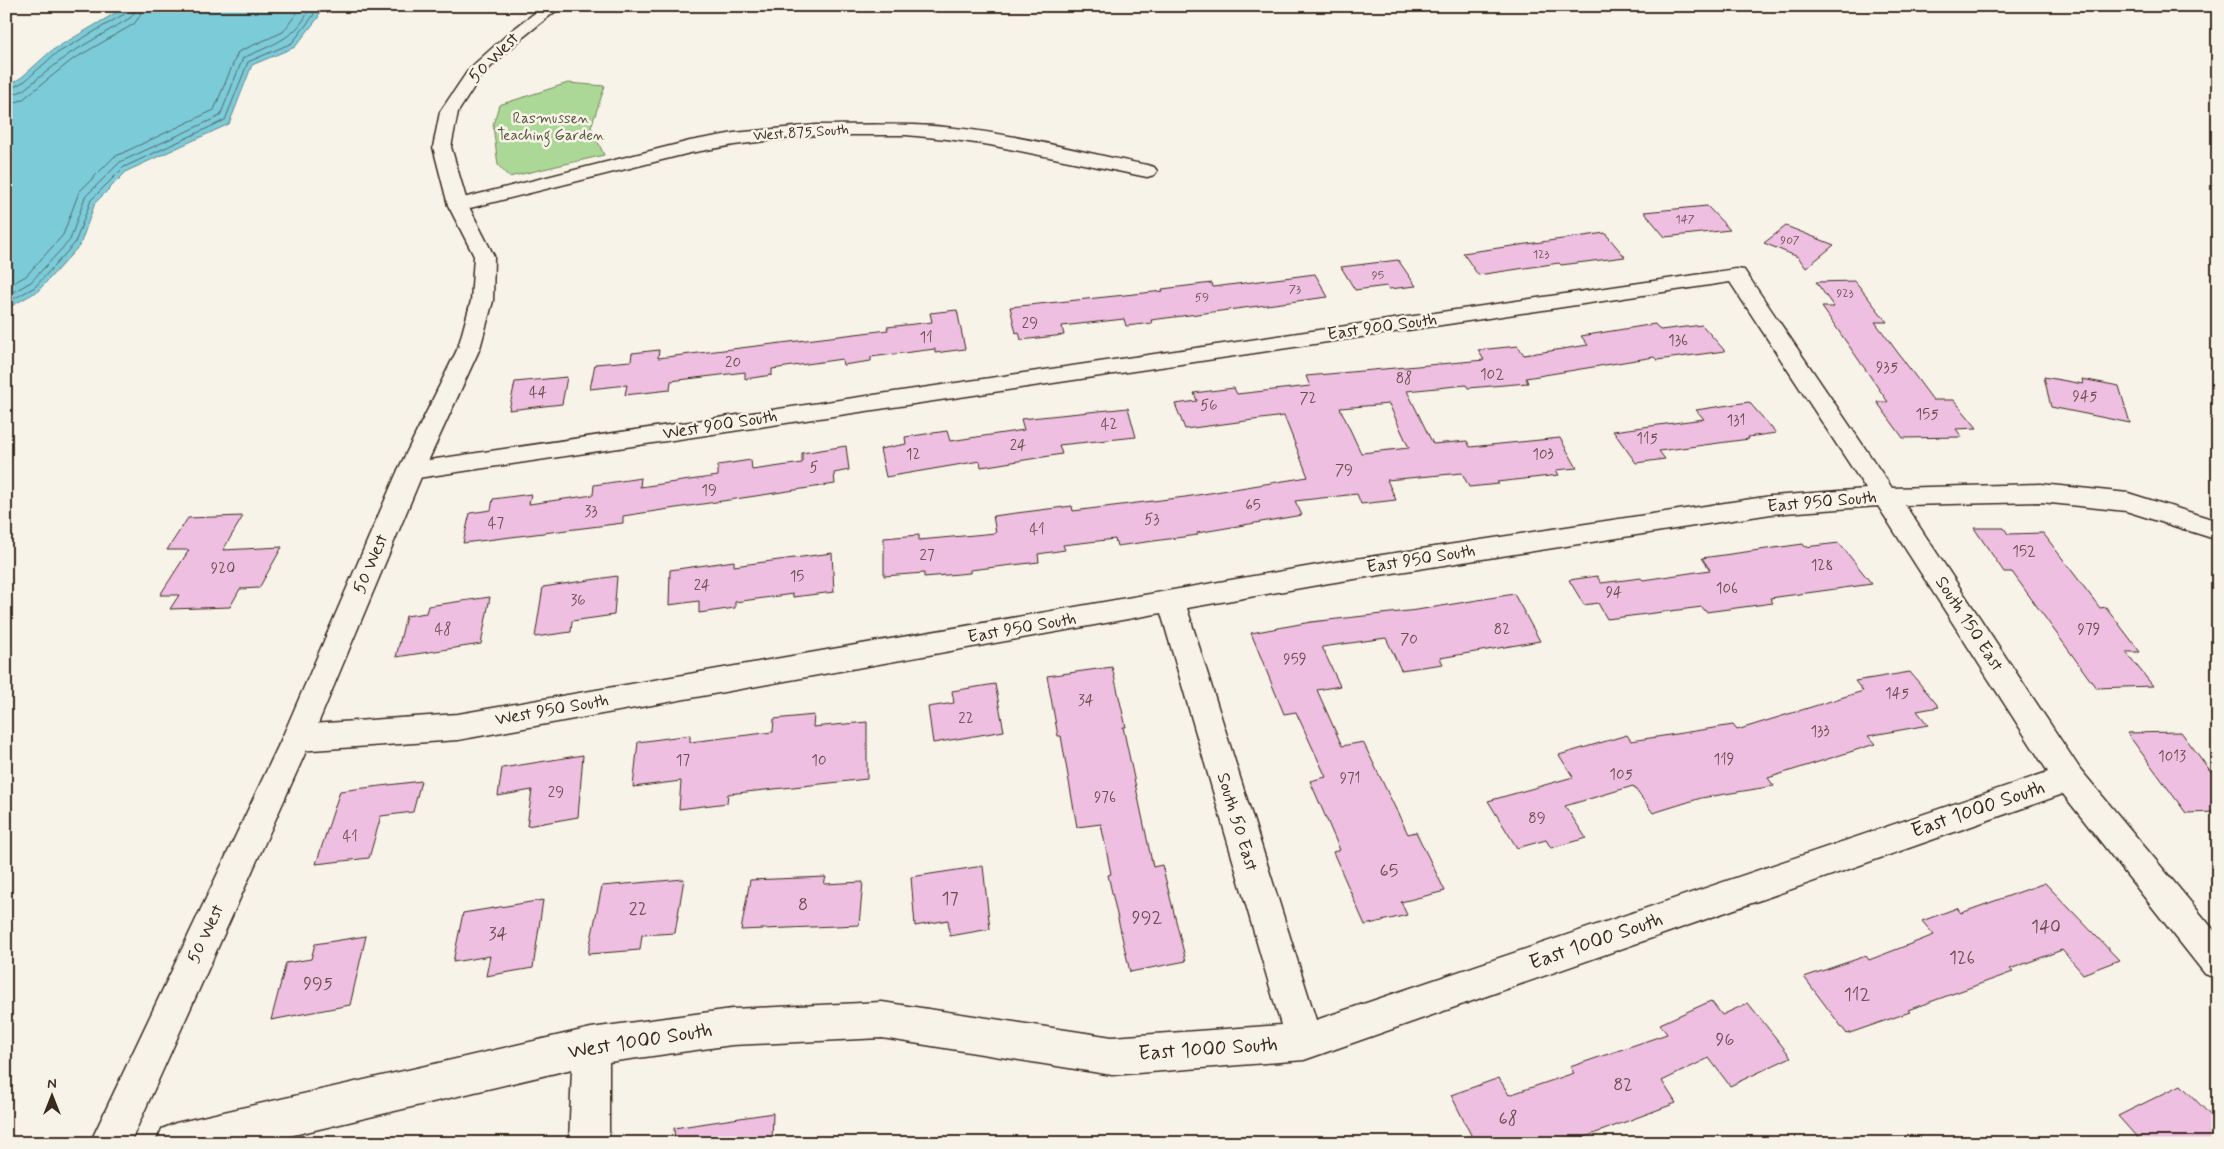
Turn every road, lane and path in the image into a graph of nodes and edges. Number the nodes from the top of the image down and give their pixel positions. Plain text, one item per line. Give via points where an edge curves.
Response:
1 (554, 6) edge
2 (1147, 171) dead end
3 (458, 206) junction
4 (1736, 275) joint
5 (1028, 378) joint
6 (411, 470) junction
7 (1884, 497) junction
8 (2218, 531) edge
9 (1171, 602) junction
10 (806, 665) joint
11 (297, 738) junction
12 (2069, 778) junction
13 (2218, 962) edge
14 (1304, 1042) junction
15 (591, 1046) junction
16 (1112, 1056) joint
17 (110, 1143) edge
18 (176, 1143) edge
19 (589, 1143) edge

1 - 3 street, 50 West via 475,73 449,112 442,147
2 - 3 street, West 875 South via 947,133 816,130 690,147
3 - 6 street, 50 West via 484,256 482,302 469,348
4 - 5 street, East 900 South
4 - 7 street, South 150 East
5 - 6 street, West 900 South
6 - 11 street, 50 West
7 - 8 street, East 950 South via 2041,493 2128,502
7 - 9 street, East 950 South via 1771,505 1329,573
7 - 12 street, South 150 East
9 - 10 street, East 950 South
9 - 14 street, South 50 East
10 - 11 street, West 950 South via 458,727
11 - 17 street, 50 West
12 - 13 street, South 150 East
12 - 14 street, East 1000 South
14 - 16 street, East 1000 South
15 - 16 street, West 1000 South via 732,1027 882,1020
15 - 18 street, West 1000 South
15 - 19 street

